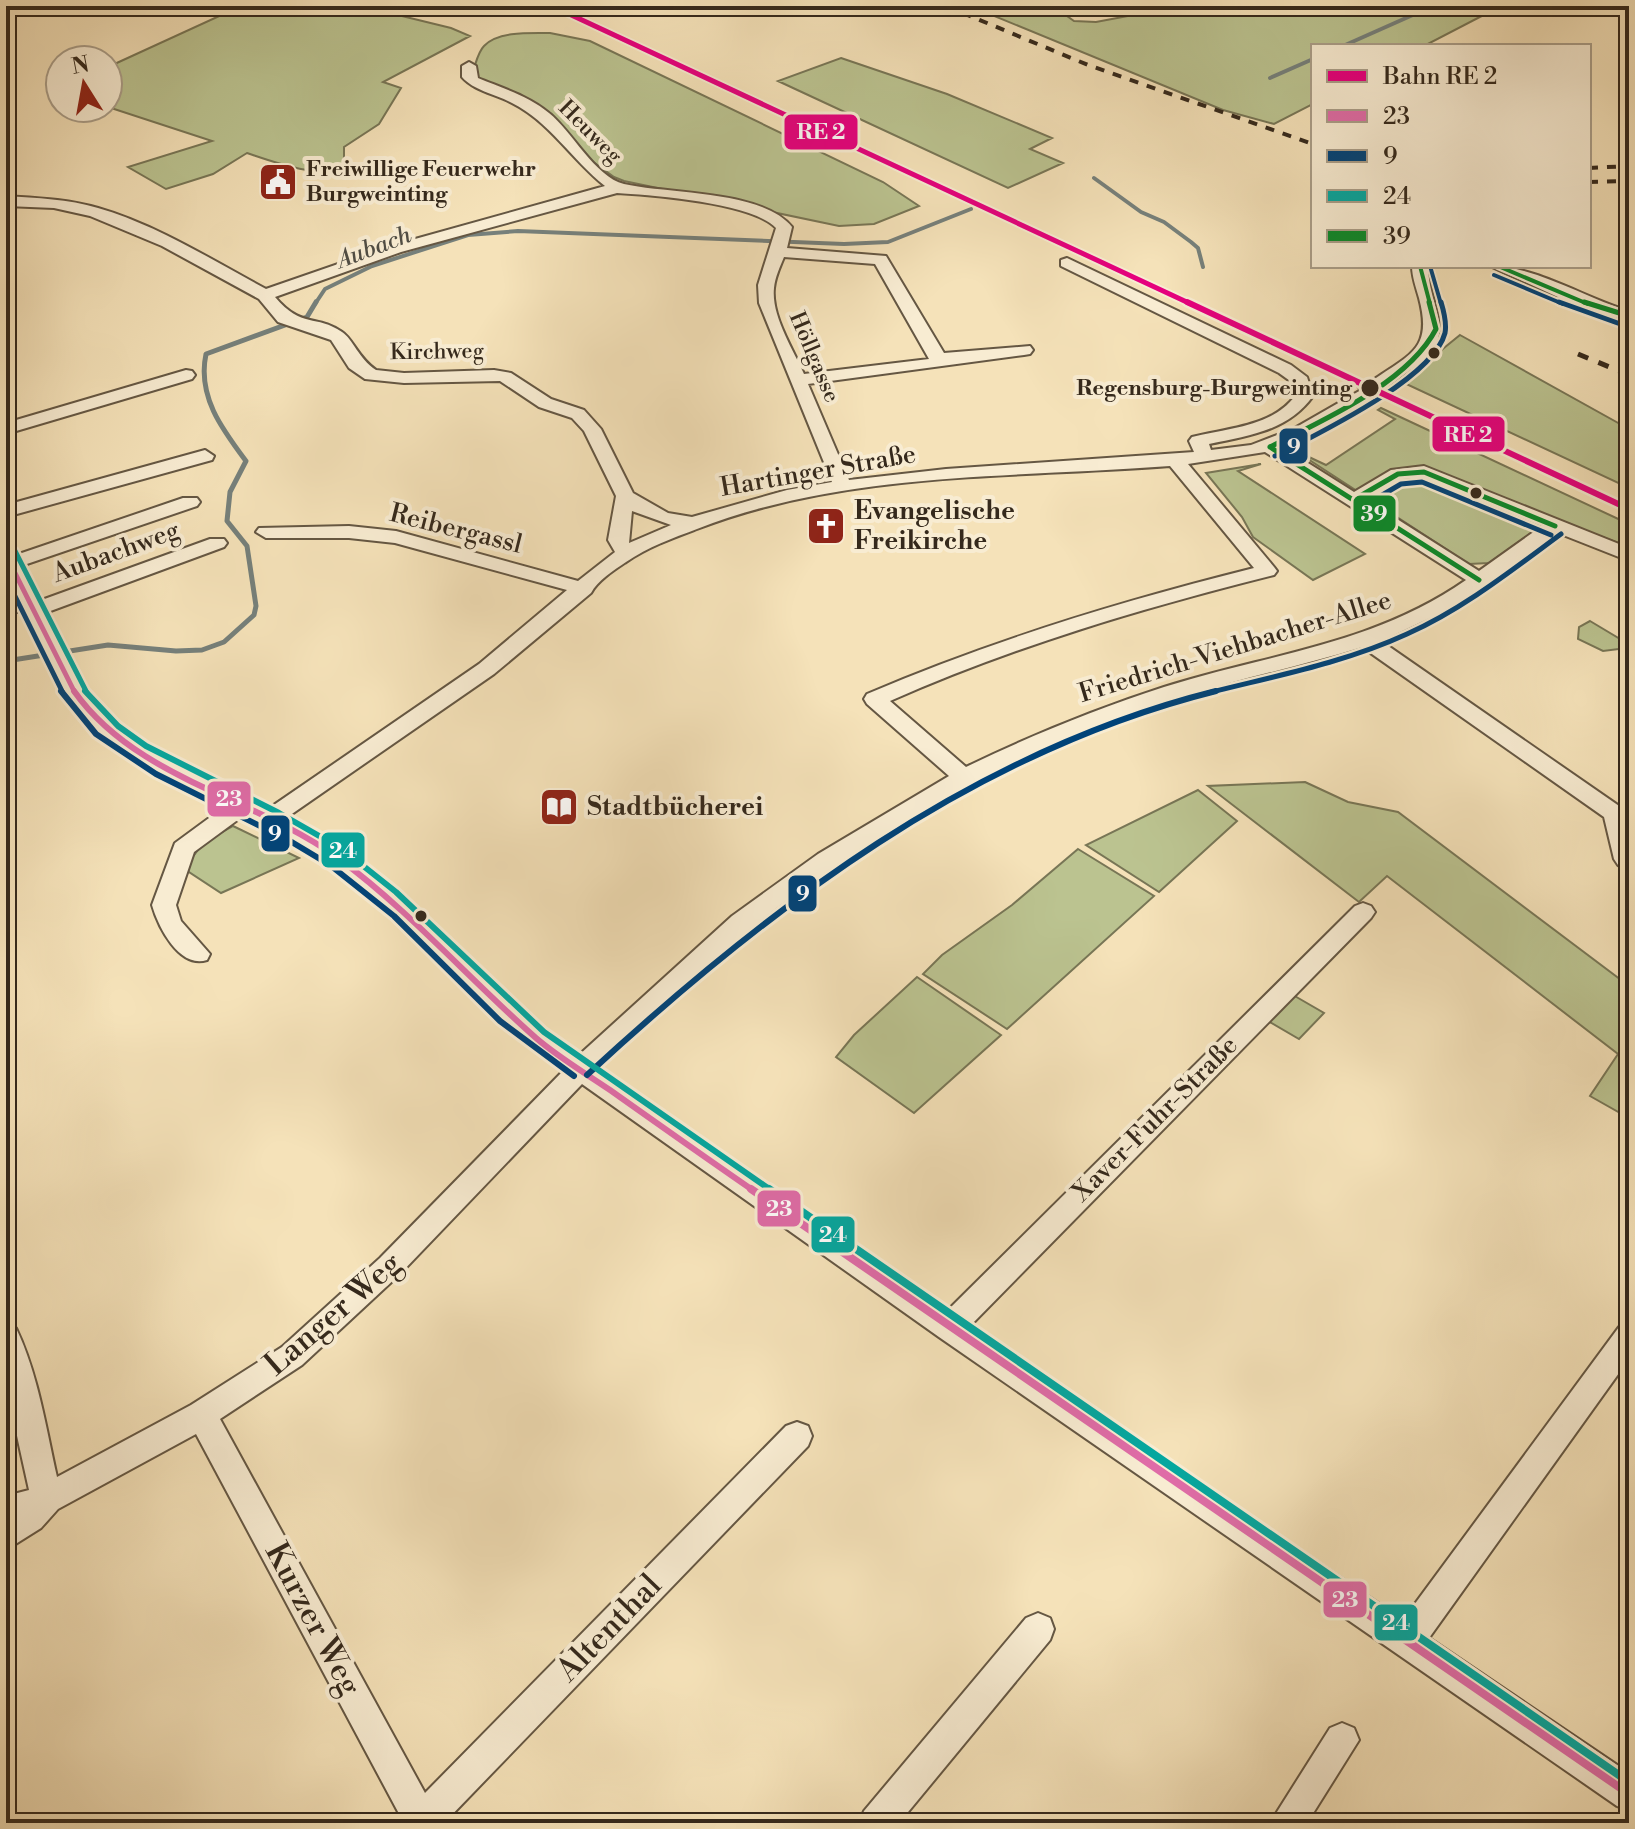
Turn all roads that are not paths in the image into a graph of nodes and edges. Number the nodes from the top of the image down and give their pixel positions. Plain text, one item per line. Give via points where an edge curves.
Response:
1 (1620, 6) edge
2 (1629, 11) edge
3 (469, 66) dead end
4 (617, 188) junction
5 (6, 201) edge
6 (780, 243) junction
7 (1067, 263) dead end
8 (1503, 268) edge
9 (1420, 272) edge
10 (265, 295) junction
11 (1629, 316) edge
12 (1024, 350) dead end
13 (938, 359) junction
14 (186, 375) dead end
15 (797, 380) junction
16 (1382, 382) tunnel mouth
17 (1361, 395) tunnel mouth
18 (6, 429) edge
19 (1270, 447) junction
20 (205, 456) dead end
21 (1205, 456) junction
22 (1174, 459) junction
23 (843, 487) junction
24 (625, 496) junction
25 (1355, 499) junction
26 (190, 502) dead end
27 (6, 511) edge
28 (691, 523) junction
29 (1555, 526) junction
30 (266, 532) dead end
31 (217, 543) dead end
32 (625, 553) junction
33 (1629, 555) edge
34 (8, 559) edge
35 (1479, 580) junction
36 (584, 589) junction
37 (31, 606) junction
38 (6, 609) edge
39 (1366, 640) junction
40 (964, 777) junction
41 (242, 805) junction
42 (269, 819) junction
43 (1627, 846) edge
44 (1363, 912) dead end
45 (198, 954) dead end
46 (580, 1068) junction
47 (949, 1328) junction
48 (1629, 1336) edge
49 (6, 1337) edge
50 (202, 1415) junction
51 (797, 1436) dead end
52 (47, 1499) junction
53 (6, 1511) edge
54 (6, 1535) edge
55 (1038, 1629) dead end
56 (1406, 1643) junction
57 (1342, 1740) dead end
58 (1629, 1794) edge
59 (423, 1822) edge
60 (876, 1823) edge
61 (1287, 1823) edge

1 - 2 street
3 - 4 street, Heuweg via 473,81 545,116 586,164
4 - 6 street via 655,190 774,216 784,227
4 - 10 street, Heuweg via 437,235
5 - 10 street, Kirchweg via 95,212 168,243
6 - 13 street via 845,259 880,259
6 - 15 street, Höllgasse via 765,289
7 - 21 street via 1301,381 1304,396 1293,410 1268,423 1198,441
8 - 11 street
9 - 16 street via 1434,338
10 - 24 street, Kirchweg via 284,318 337,336 355,364 371,375 505,377 545,403 578,414 592,429
12 - 13 street
13 - 15 street via 941,363
14 - 18 street
15 - 23 street, Höllgasse
17 - 19 street, Hartinger Straße
19 - 21 street, Hartinger Straße
19 - 25 street
20 - 27 street
21 - 22 street, Hartinger Straße
22 - 23 street, Hartinger Straße via 982,471
22 - 40 street via 1267,571 1083,618 875,699
23 - 28 street, Hartinger Straße
24 - 28 street via 655,517
24 - 32 street via 618,540
25 - 29 street via 1398,474 1424,472
25 - 35 street
26 - 34 street
28 - 32 street, Hartinger Straße
29 - 33 street
29 - 35 street, Friedrich-Viehbacher-Allee
30 - 36 street, Reibergassl via 396,537
31 - 37 street, Aubachweg
32 - 36 street, Hartinger Straße
34 - 37 street
35 - 39 street, Friedrich-Viehbacher-Allee via 1448,602
36 - 42 street, Hartinger Straße via 456,692
37 - 38 street, Aubachweg
37 - 41 street via 69,686 102,726 160,765
39 - 40 street, Friedrich-Viehbacher-Allee via 1172,692 1035,743
39 - 43 street via 1614,813
40 - 46 street, Friedrich-Viehbacher-Allee via 778,894
41 - 42 street
41 - 45 street via 183,849 164,905 170,925
42 - 46 street via 336,857 401,909 507,1014
44 - 47 street, Xaver-Fuhr-Straße
46 - 47 street
46 - 50 street, Langer Weg via 339,1315 292,1356
47 - 56 street
48 - 56 street
49 - 52 street
50 - 52 street, Langer Weg
50 - 59 street, Kurzer Weg
51 - 59 street, Altenthal
52 - 53 street
52 - 54 street, Langer Weg
55 - 60 street
56 - 58 street
57 - 61 street

